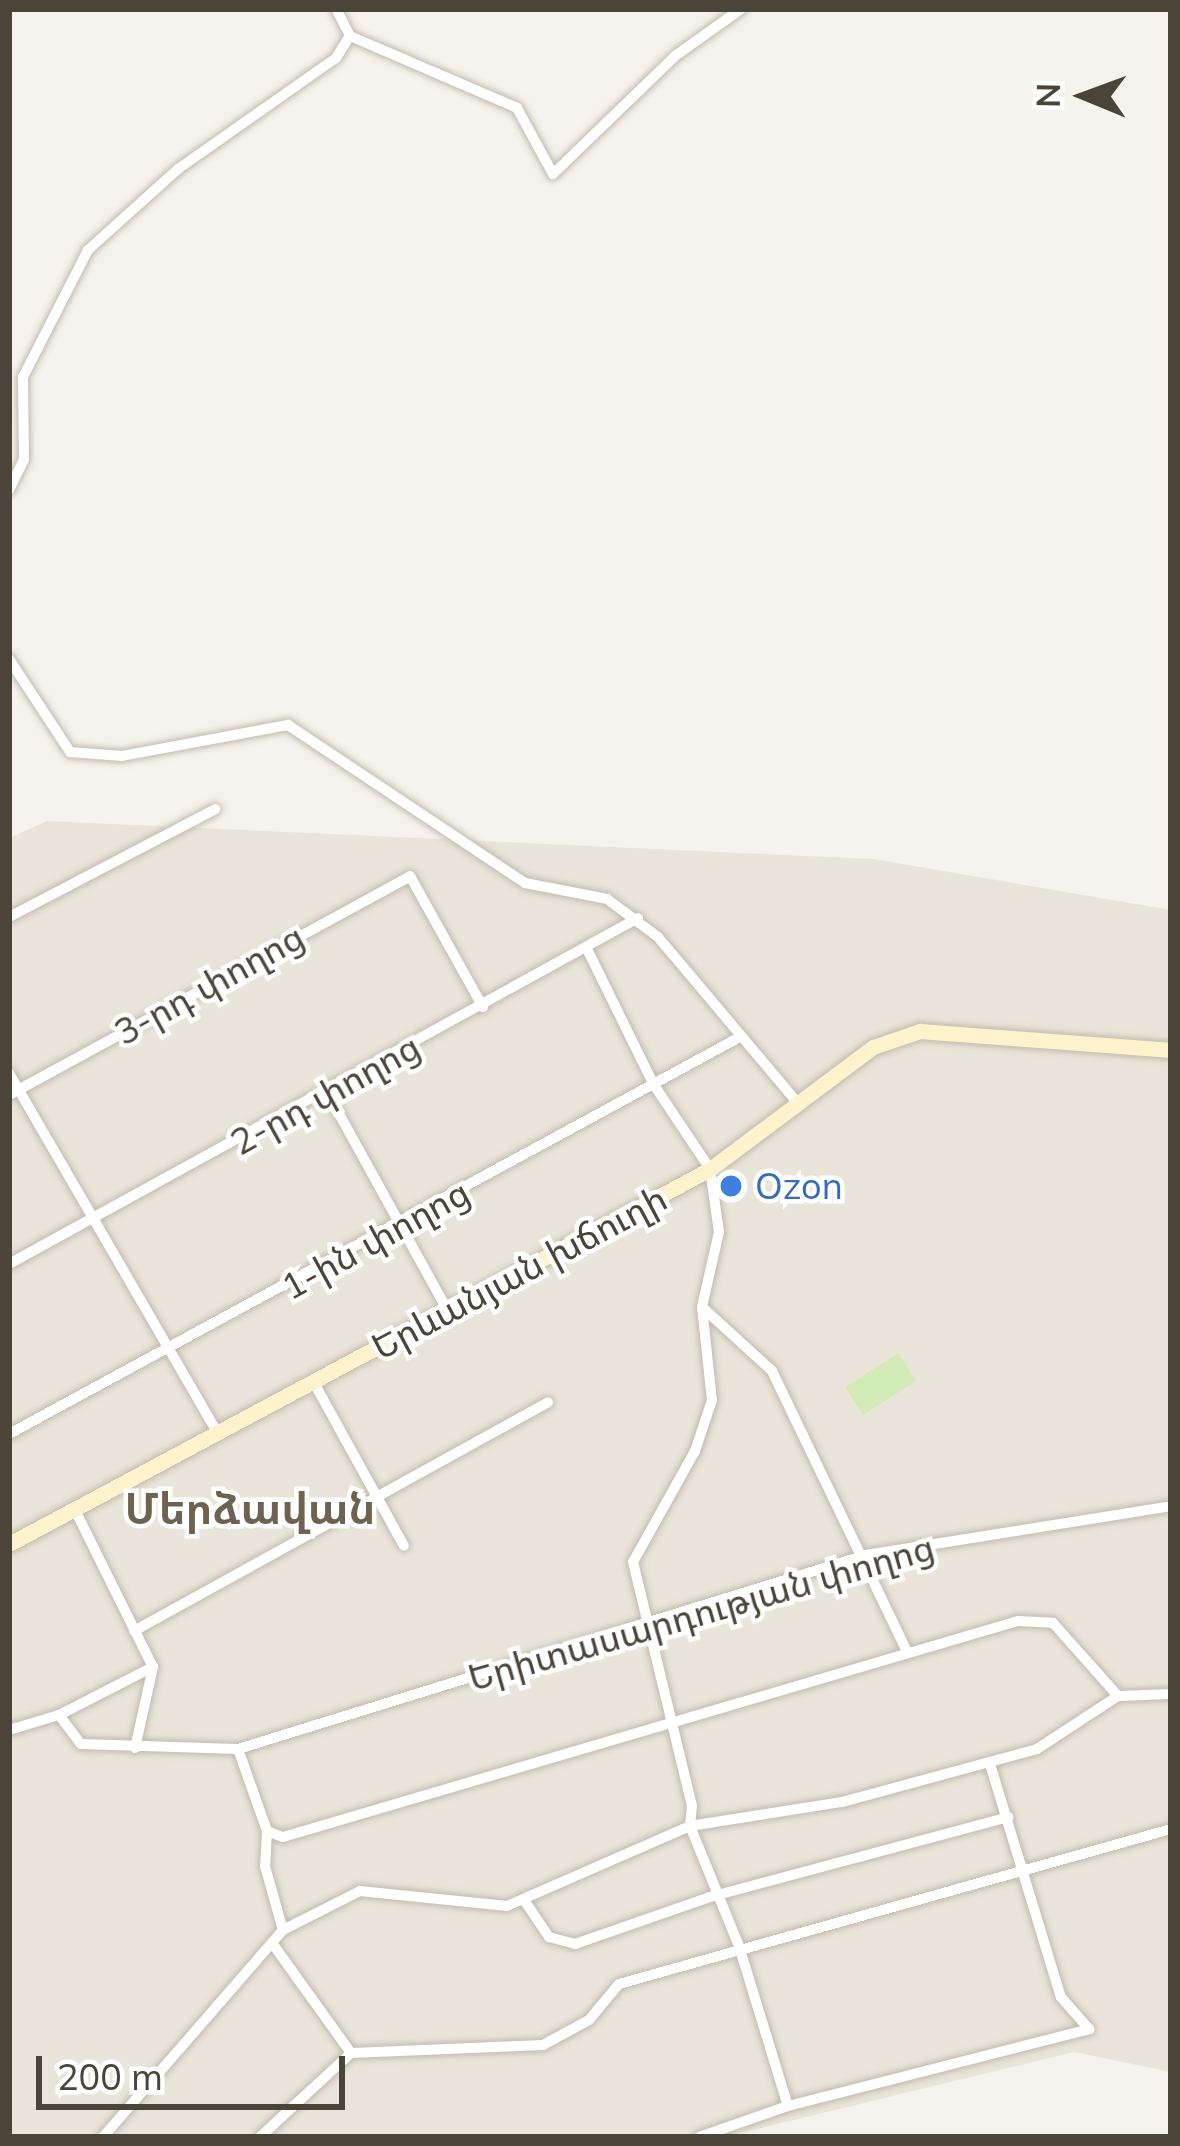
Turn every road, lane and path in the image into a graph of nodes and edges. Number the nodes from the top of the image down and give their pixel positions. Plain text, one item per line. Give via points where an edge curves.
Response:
1 (336, 9) edge
2 (741, 9) edge
3 (350, 36) junction
4 (9, 490) edge
5 (9, 659) edge
6 (216, 808) dead end
7 (9, 917) edge
8 (638, 918) junction
9 (587, 949) junction
10 (483, 1007) junction
11 (738, 1038) junction
12 (1171, 1050) edge
13 (9, 1073) edge
14 (654, 1085) junction
15 (14, 1092) edge
16 (327, 1093) junction
17 (798, 1103) junction
18 (710, 1169) junction
19 (95, 1221) junction
20 (403, 1224) junction
21 (9, 1264) edge
22 (702, 1307) junction
23 (448, 1312) junction
24 (171, 1350) junction
25 (314, 1382) junction
26 (548, 1402) dead end
27 (216, 1430) junction
28 (9, 1434) edge
29 (375, 1497) junction
30 (1171, 1506) edge
31 (74, 1508) junction
32 (9, 1544) edge
33 (404, 1546) dead end
34 (866, 1555) junction
35 (644, 1628) junction
36 (134, 1631) junction
37 (908, 1653) junction
38 (153, 1666) junction
39 (1171, 1694) edge
40 (1118, 1696) junction
41 (59, 1715) junction
42 (669, 1725) junction
43 (9, 1730) edge
44 (134, 1748) junction
45 (238, 1749) junction
46 (990, 1764) junction
47 (1008, 1817) junction
48 (690, 1826) junction
49 (1171, 1829) edge
50 (267, 1831) junction
51 (1028, 1870) junction
52 (719, 1897) junction
53 (524, 1900) junction
54 (283, 1930) junction
55 (272, 1943) junction
56 (739, 1946) junction
57 (351, 2053) junction
58 (788, 2106) junction
59 (104, 2137) edge
60 (260, 2137) edge
61 (699, 2137) edge

1 - 3 street
2 - 3 street via 675,56 553,174 517,108
3 - 4 street via 336,58 161,182 88,250 22,377 24,459
5 - 8 street via 70,752 122,756 288,725 525,884 580,889
6 - 7 street
8 - 9 street, 2-րդ փողոց
8 - 11 street
9 - 10 street, 2-րդ փողոց
9 - 14 street
10 - 15 street, 3-րդ փողոց via 410,876
10 - 16 street, 2-րդ փողոց
11 - 14 street, 1-ին փողոց
11 - 17 street
12 - 17 main road, Երևանյան խճուղի via 920,1031 872,1047
13 - 15 street
14 - 18 street
14 - 20 street, 1-ին փողոց
15 - 19 street
16 - 19 street, 2-րդ փողոց
16 - 20 street
17 - 18 main road, Երևանյան խճուղի
18 - 22 street via 719,1232
18 - 23 main road, Երևանյան խճուղի
19 - 21 street, 2-րդ փողոց
19 - 24 street
20 - 23 street
20 - 24 street, 1-ին փողոց
22 - 34 street via 772,1371
22 - 35 street via 712,1400 695,1451 633,1562
23 - 25 main road, Երևանյան խճուղի
24 - 27 street
24 - 28 street, 1-ին փողոց
25 - 27 main road, Երևանյան խճուղի
25 - 29 street
26 - 29 street
27 - 31 main road, Երևանյան խճուղի
29 - 33 street
29 - 36 street
30 - 34 street, Երիտասարդության փողոց
31 - 32 main road, Երևանյան խճուղի
31 - 36 street
34 - 35 street, Երիտասարդության փողոց
34 - 37 street
35 - 42 street
35 - 45 street, Երիտասարդության փողոց
36 - 38 street
37 - 40 street via 1018,1621 1053,1623
37 - 42 street
38 - 41 street
38 - 44 street
39 - 40 street
40 - 46 street via 1037,1749
41 - 43 street
41 - 44 street, Երիտասարդության փողոց via 81,1744
42 - 48 street via 692,1805
42 - 50 street via 284,1838
44 - 45 street, Երիտասարդության փողոց
45 - 50 street
46 - 47 street
46 - 48 street via 842,1802
47 - 51 street
47 - 52 street
48 - 52 street
48 - 53 street
49 - 51 street
50 - 54 street via 265,1866
51 - 56 street
51 - 58 street via 1061,1997 1089,2030
52 - 53 street via 567,1945 549,1936
52 - 56 street
53 - 54 street via 507,1906 361,1891
54 - 55 street
55 - 57 street
55 - 59 street
56 - 57 street via 619,1984 589,2020 543,2045
56 - 58 street
57 - 60 street
58 - 61 street

